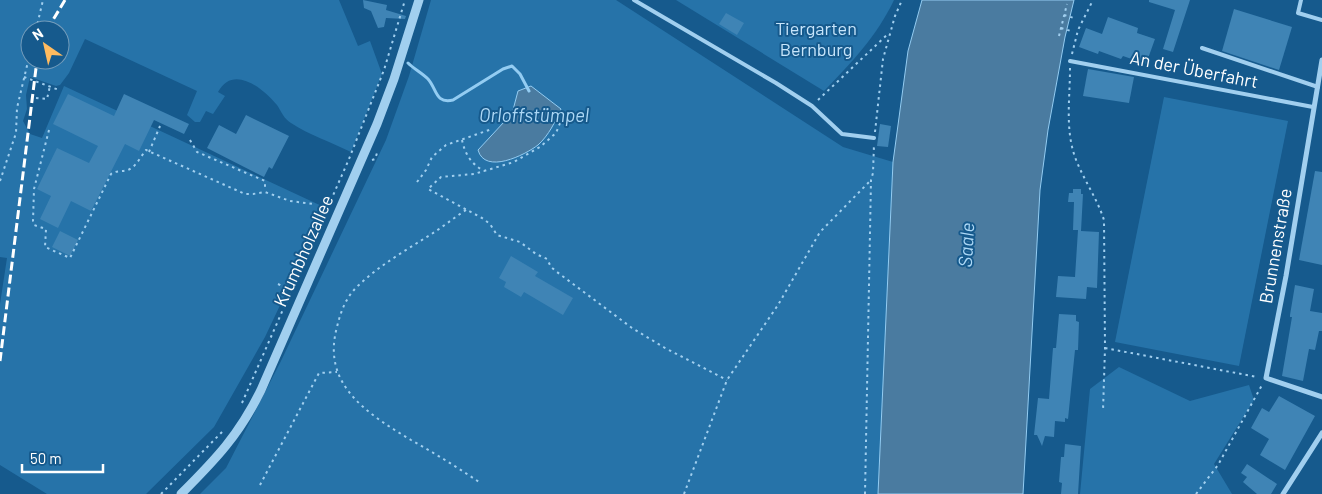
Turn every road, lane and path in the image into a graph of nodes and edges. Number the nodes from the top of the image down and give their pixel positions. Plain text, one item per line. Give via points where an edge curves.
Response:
1 (43, 0) edge
2 (405, 0) edge
3 (419, 0) edge
4 (634, 0) edge
5 (902, 0) edge
6 (1093, 0) edge
7 (1301, 0) edge
8 (1067, 4) dead end
9 (1064, 15) junction
10 (1074, 18) dead end
11 (38, 20) edge
12 (1322, 20) edge
13 (1061, 28) junction
14 (1071, 31) dead end
15 (891, 32) junction
16 (1059, 36) dead end
17 (1202, 48) dead end
18 (1322, 60) edge
19 (1070, 61) junction
20 (26, 70) edge
21 (24, 77) junction
22 (38, 82) junction
23 (37, 86) dead end
24 (50, 86) junction
25 (1318, 88) junction
26 (59, 90) dead end
27 (36, 98) dead end
28 (812, 106) junction
29 (1314, 107) junction
30 (560, 123) dead end
31 (160, 126) dead end
32 (492, 129) dead end
33 (50, 130) dead end
34 (874, 138) junction
35 (190, 140) dead end
36 (462, 140) junction
37 (149, 152) junction
38 (484, 171) junction
39 (871, 180) junction
40 (0, 181) edge
41 (417, 182) dead end
42 (266, 192) junction
43 (313, 204) dead end
44 (466, 210) junction
45 (278, 284) dead end
46 (291, 290) junction
47 (1105, 348) junction
48 (337, 372) junction
49 (1266, 378) junction
50 (727, 380) junction
51 (1322, 398) edge
52 (240, 407) dead end
53 (1103, 411) dead end
54 (227, 428) dead end
55 (1322, 433) edge
56 (479, 482) dead end
57 (260, 485) dead end
58 (161, 494) edge
59 (180, 494) edge
60 (684, 494) edge
61 (865, 494) edge
62 (1196, 494) edge
63 (1284, 494) edge

1 - 11 path
2 - 46 path via 384,70
3 - 59 street, Krumbholzallee via 378,124 261,390 232,441
4 - 28 lane
5 - 15 path
6 - 19 path via 1078,30
7 - 12 lane via 1298,13
8 - 9 path
9 - 10 path
9 - 13 path
13 - 14 path
13 - 16 path
15 - 28 path
15 - 34 path via 883,59
17 - 25 lane
18 - 25 street, Brunnenstraße
19 - 29 lane, An der Überfahrt
19 - 47 path via 1069,131 1075,157 1104,220
20 - 21 path
21 - 22 path
21 - 40 path via 17,108 16,133
22 - 23 path
22 - 24 path
24 - 26 path
24 - 27 path via 47,99
25 - 29 street, Brunnenstraße
28 - 34 lane via 842,134
29 - 49 street, Brunnenstraße
30 - 38 path via 556,133 540,147 514,162
31 - 37 path
32 - 36 path
33 - 37 path via 34,189 33,221 34,225 46,229 45,247 70,258 111,174 128,170 146,150
34 - 39 path
35 - 42 path via 197,152 265,181
36 - 38 path via 469,159
36 - 41 path via 446,145 432,157
37 - 42 path via 245,194
38 - 44 path via 441,177 428,189
39 - 50 path via 820,232 778,305
39 - 61 path
42 - 43 path via 290,201
44 - 48 path via 380,268 348,296 333,340
44 - 50 path via 490,224 497,235 520,242 547,258 557,272 632,328
45 - 46 path
46 - 52 path
47 - 49 path
47 - 53 path
48 - 56 path via 346,389 377,419
48 - 57 path via 319,374
49 - 51 street
49 - 62 path via 1218,464
50 - 60 path
54 - 58 path
55 - 63 street

